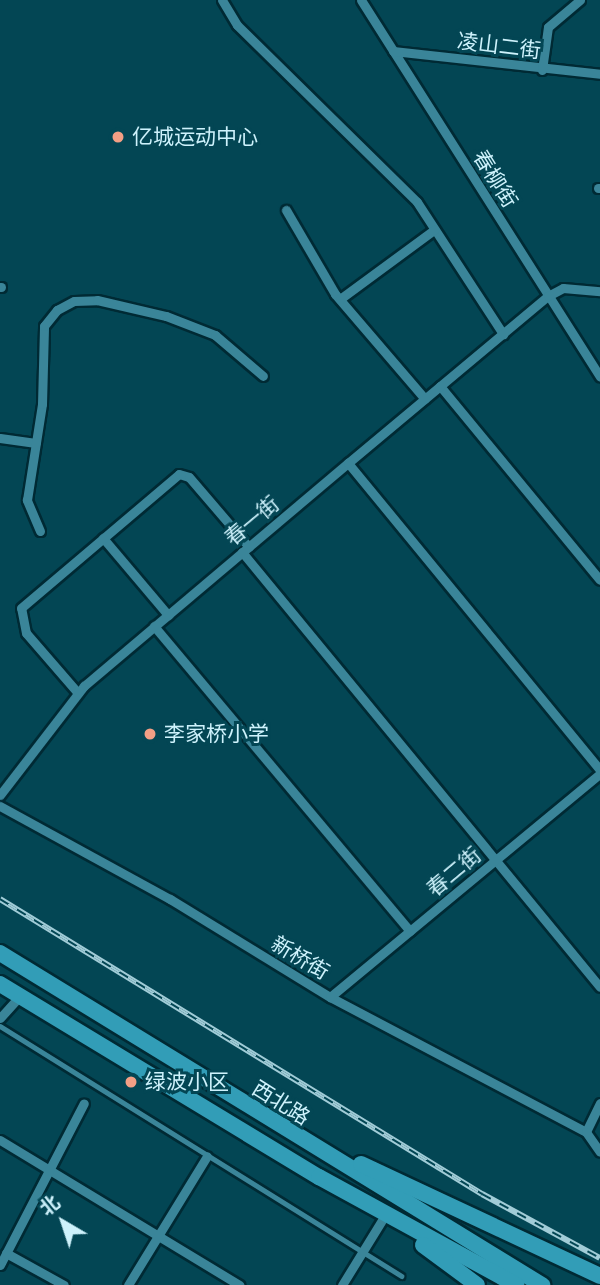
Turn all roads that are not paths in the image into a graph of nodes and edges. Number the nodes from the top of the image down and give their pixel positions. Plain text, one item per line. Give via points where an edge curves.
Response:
1 (222, 0) edge
2 (361, 0) edge
3 (580, 0) edge
4 (393, 51) junction
5 (542, 69) junction
6 (600, 74) edge
7 (286, 210) dead end
8 (434, 230) junction
9 (600, 291) edge
10 (548, 296) junction
11 (340, 299) junction
12 (503, 334) junction
13 (263, 376) dead end
14 (600, 376) edge
15 (440, 386) junction
16 (425, 399) junction
17 (0, 438) edge
18 (36, 443) junction
19 (348, 463) junction
20 (40, 531) dead end
21 (103, 538) junction
22 (246, 550) junction
23 (600, 580) edge
24 (168, 615) junction
25 (154, 626) junction
26 (78, 693) junction
27 (600, 772) edge
28 (0, 795) edge
29 (0, 806) edge
30 (496, 860) junction
31 (410, 931) junction
32 (0, 953) edge
33 (0, 984) edge
34 (600, 988) edge
35 (20, 996) junction
36 (330, 997) junction
37 (0, 1018) edge
38 (0, 1026) edge
39 (600, 1102) edge
40 (85, 1103) dead end
41 (586, 1132) junction
42 (0, 1140) edge
43 (316, 1149) junction
44 (599, 1152) edge
45 (207, 1156) junction
46 (49, 1170) junction
47 (313, 1173) junction
48 (382, 1220) junction
49 (158, 1236) junction
50 (364, 1248) junction
51 (6, 1253) junction
52 (0, 1265) edge
53 (402, 1276) dead end
54 (600, 1276) edge
55 (64, 1285) edge
56 (128, 1285) edge
57 (239, 1285) edge
58 (342, 1285) edge
59 (477, 1285) edge
60 (516, 1285) edge
61 (542, 1285) edge

1 - 8 street via 237,25 417,202
2 - 4 street, 春柳街
3 - 5 street via 548,27
4 - 5 street, 凌山二街
4 - 10 street, 春柳街
5 - 6 street, 凌山二街
7 - 11 street via 311,259
8 - 11 street
8 - 12 street
9 - 10 street via 563,288
10 - 12 street, 春一街
10 - 14 street, 春柳街
11 - 16 street
12 - 15 street, 春一街
13 - 18 street via 215,335 188,324 97,300 74,301 57,310 44,326
15 - 16 street, 春一街
15 - 23 street
16 - 19 street, 春一街
17 - 18 street
18 - 20 street via 27,500
19 - 22 street, 春一街
19 - 27 street
21 - 22 street via 179,474 189,477
21 - 24 street
21 - 26 street via 21,608 26,634
22 - 24 street, 春一街
22 - 30 street
24 - 25 street, 春一街
25 - 26 street, 春一街
25 - 31 street
26 - 28 street, 春一街
27 - 30 street, 春二街
29 - 36 street, 新桥街 via 170,899
30 - 31 street, 春二街
30 - 34 street
31 - 36 street, 春二街
32 - 43 highway, 西北路
33 - 35 highway, 西北路
35 - 37 street
35 - 47 highway, 西北路
36 - 41 street, 新桥街
38 - 45 lane
39 - 41 street
40 - 46 street
41 - 44 street
42 - 46 street
43 - 54 highway via 354,1161
43 - 61 highway, 西北路
45 - 49 street
45 - 50 lane
46 - 49 street
46 - 51 street
47 - 48 highway
47 - 60 highway, 西北路
48 - 50 street
48 - 59 highway
49 - 56 street
49 - 57 street
50 - 53 lane
50 - 58 street
51 - 52 street
51 - 55 street

